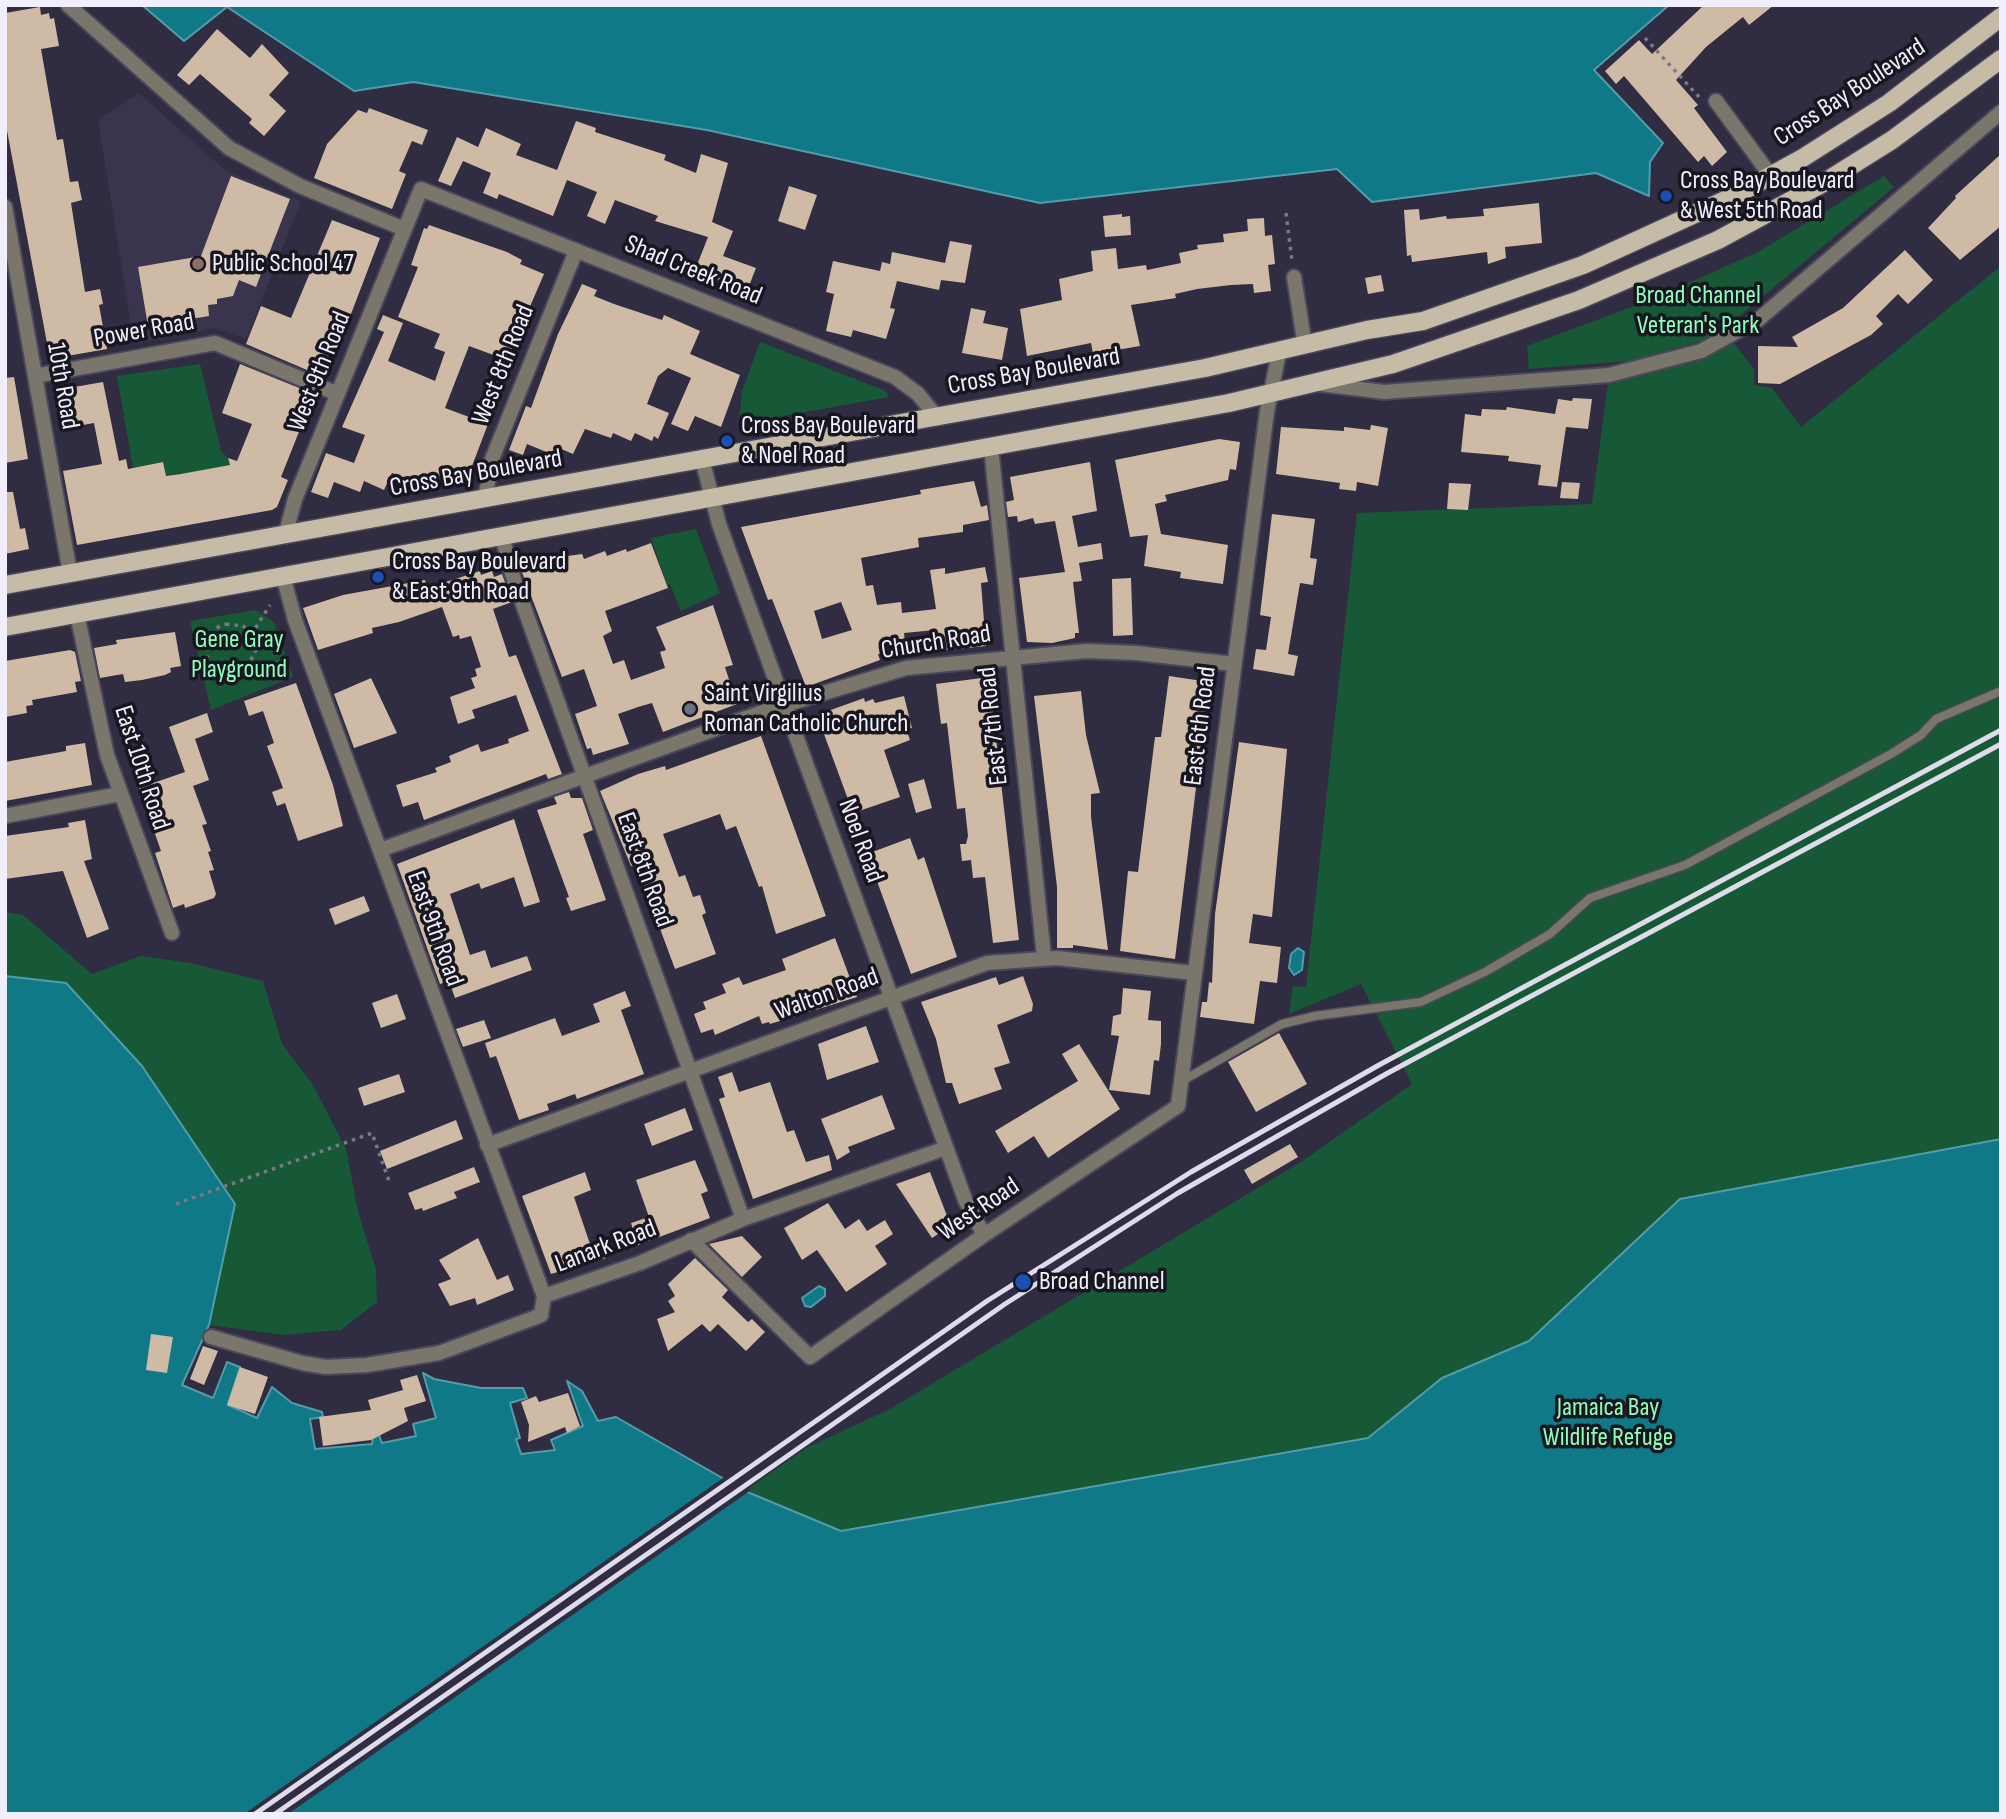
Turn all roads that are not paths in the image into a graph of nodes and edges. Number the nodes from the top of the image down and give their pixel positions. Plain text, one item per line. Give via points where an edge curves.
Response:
1 (68, 5) edge
2 (2001, 17) edge
3 (2001, 60) edge
4 (1716, 101) road end
5 (2001, 112) edge
6 (1770, 176) junction
7 (421, 189) joint
8 (5, 207) edge
9 (404, 229) junction
10 (576, 251) junction
11 (1294, 277) road end
12 (1305, 346) junction
13 (1279, 353) junction
14 (35, 376) junction
15 (1318, 384) junction
16 (338, 394) junction
17 (1269, 395) junction
18 (936, 416) junction
19 (991, 447) junction
20 (702, 459) junction
21 (712, 498) junction
22 (485, 499) junction
23 (285, 536) junction
24 (502, 536) junction
25 (70, 573) junction
26 (283, 576) junction
27 (5, 585) edge
28 (77, 614) junction
29 (5, 627) edge
30 (1011, 657) junction
31 (1234, 664) junction
32 (2001, 691) edge
33 (785, 706) junction
34 (584, 776) junction
35 (120, 794) junction
36 (5, 816) edge
37 (380, 850) junction
38 (172, 933) dead end
39 (1044, 957) junction
40 (1194, 973) junction
41 (891, 997) junction
42 (690, 1071) junction
43 (1182, 1081) junction
44 (1178, 1106) joint
45 (487, 1145) junction
46 (946, 1149) junction
47 (743, 1219) junction
48 (984, 1235) junction
49 (691, 1240) junction
50 (544, 1296) junction
51 (211, 1337) dead end

1 - 9 street via 229,148 300,186
2 - 6 main road, Cross Bay Boulevard via 1889,103
3 - 15 main road via 1892,140 1718,240 1508,327
4 - 6 street
5 - 15 street via 1774,307 1701,351 1609,375 1384,392
6 - 12 main road, Cross Bay Boulevard via 1672,226 1548,279 1423,321
7 - 9 street, West 9th Road
7 - 10 street, Shad Creek Road
8 - 14 street, 10th Road
9 - 16 street, West 9th Road
10 - 18 street, Shad Creek Road via 895,377 918,394
10 - 22 street, West 8th Road via 492,459
11 - 12 street
12 - 13 main road, Cross Bay Boulevard
13 - 17 street, East 6th Road
13 - 18 main road, Cross Bay Boulevard
14 - 16 street, Power Road via 215,343
14 - 25 street, 10th Road
15 - 17 main road
16 - 23 street, West 9th Road via 295,499
17 - 19 main road
17 - 31 street, East 6th Road
18 - 20 main road, Cross Bay Boulevard
19 - 21 main road
19 - 30 street, East 7th Road
20 - 21 street, Noel Road
20 - 22 main road, Cross Bay Boulevard
21 - 24 main road
21 - 33 street, Noel Road
22 - 23 main road, Cross Bay Boulevard
23 - 25 main road, Cross Bay Boulevard
24 - 26 main road
24 - 34 street, East 8th Road
25 - 27 main road, Cross Bay Boulevard
26 - 28 main road
26 - 37 street, East 9th Road
28 - 29 main road
28 - 35 street, East 10th Road via 102,736
30 - 31 street, Church Road via 1102,651
30 - 33 street, Church Road via 906,668
30 - 39 street, East 7th Road
31 - 40 street, East 6th Road
32 - 43 lane via 1936,719 1891,754 1685,865 1590,898 1550,934 1485,972 1421,1002 1282,1024
33 - 34 street, Church Road
33 - 41 street, Noel Road
34 - 37 street, Church Road
34 - 42 street, East 8th Road
35 - 36 street
35 - 38 street, East 10th Road
37 - 45 street, East 9th Road
39 - 40 street, Walton Road
39 - 41 street, Walton Road via 987,962
40 - 43 street, East 6th Road
41 - 42 street, Walton Road
41 - 46 street, Noel Road
42 - 45 street, Walton Road
42 - 47 street, East 8th Road
43 - 44 street, East 6th Road
44 - 48 street, West Road
45 - 50 street, East 9th Road
46 - 47 street, Lanark Road
46 - 48 street, Noel Road via 969,1210
47 - 49 street, Lanark Road
48 - 49 street, West Road via 810,1357
49 - 50 street, Lanark Road
50 - 51 street, Lanark Road via 541,1315 534,1318 439,1353 367,1366 302,1363

